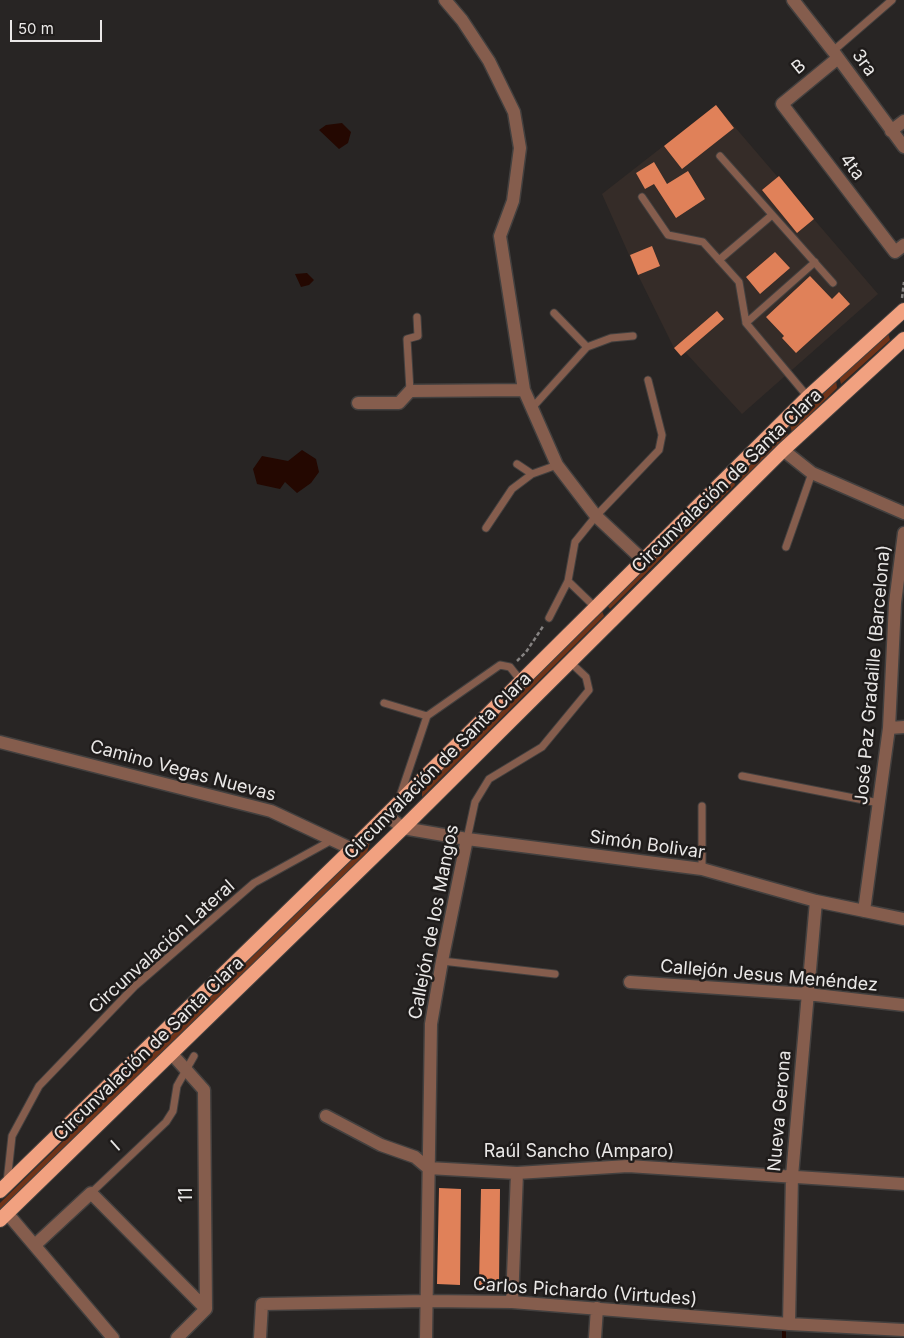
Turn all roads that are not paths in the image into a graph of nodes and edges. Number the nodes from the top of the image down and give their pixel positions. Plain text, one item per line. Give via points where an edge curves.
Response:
1 (445, 0) edge
2 (892, 0) edge
3 (793, 1) edge
4 (836, 54) junction
5 (782, 104) joint
6 (904, 121) edge
7 (891, 131) junction
8 (904, 147) edge
9 (720, 156) dead end
10 (642, 197) dead end
11 (772, 215) junction
12 (900, 248) edge
13 (720, 260) junction
14 (815, 262) junction
15 (833, 283) dead end
16 (904, 310) edge
17 (554, 313) dead end
18 (417, 317) dead end
19 (746, 323) junction
20 (634, 336) dead end
21 (904, 338) edge
22 (586, 347) junction
23 (648, 380) dead end
24 (524, 390) junction
25 (410, 391) junction
26 (808, 397) junction
27 (358, 403) dead end
28 (531, 409) junction
29 (784, 450) junction
30 (517, 464) dead end
31 (557, 465) junction
32 (812, 473) junction
33 (532, 474) junction
34 (904, 513) edge
35 (596, 516) junction
36 (486, 528) dead end
37 (904, 532) edge
38 (786, 547) dead end
39 (644, 560) junction
40 (568, 581) junction
41 (596, 608) junction
42 (549, 618) road end
43 (570, 662) junction
44 (521, 681) junction
45 (384, 703) dead end
46 (427, 716) junction
47 (904, 727) edge
48 (889, 728) junction
49 (0, 742) edge
50 (742, 776) dead end
51 (879, 803) junction
52 (398, 804) junction
53 (702, 806) dead end
54 (386, 815) junction
55 (403, 828) junction
56 (467, 839) junction
57 (332, 840) junction
58 (352, 849) junction
59 (702, 869) junction
60 (816, 901) junction
61 (864, 911) junction
62 (904, 919) edge
63 (442, 961) junction
64 (555, 974) dead end
65 (630, 982) dead end
66 (807, 994) junction
67 (904, 1005) edge
68 (171, 1053) junction
69 (194, 1056) dead end
70 (187, 1069) junction
71 (326, 1116) dead end
72 (428, 1168) junction
73 (517, 1173) junction
74 (792, 1176) junction
75 (904, 1184) edge
76 (3, 1188) edge
77 (91, 1193) junction
78 (4, 1217) edge
79 (35, 1246) junction
80 (427, 1301) junction
81 (512, 1302) junction
82 (597, 1308) junction
83 (206, 1309) junction
84 (789, 1324) junction
85 (904, 1330) edge
86 (113, 1338) edge
87 (177, 1338) edge
88 (260, 1338) edge
89 (426, 1338) edge
90 (595, 1338) edge

1 - 24 street via 489,61 514,112 520,148 513,201 500,236
2 - 4 lane, B
3 - 4 street, 3ra
4 - 5 street, B
4 - 7 street, 3ra
5 - 12 street, 4ta
6 - 7 street
7 - 8 street, 3ra
9 - 11 lane
10 - 13 lane via 668,235 704,242
11 - 13 lane
11 - 14 lane
13 - 19 lane via 739,282
14 - 15 lane
14 - 19 lane
16 - 26 highway, Circunvalación de Santa Clara
17 - 22 lane
18 - 25 lane via 418,336 407,339
19 - 26 lane
20 - 22 lane via 611,338
21 - 29 highway, Circunvalación de Santa Clara
22 - 28 lane
23 - 35 lane via 662,435 659,450
24 - 25 street
24 - 28 street
25 - 27 street via 399,403
26 - 39 highway, Circunvalación de Santa Clara
28 - 31 street
29 - 32 street
29 - 43 highway, Circunvalación de Santa Clara
30 - 33 lane
31 - 33 lane
31 - 35 street
32 - 34 street
32 - 38 lane
33 - 36 lane via 512,489
35 - 39 street
35 - 40 lane via 575,542
37 - 48 street, José Paz Gradaille (Barcelona) via 895,603
39 - 41 highway, Circunvalación de Santa Clara
40 - 41 lane
40 - 42 lane
41 - 44 highway, Circunvalación de Santa Clara
43 - 55 highway, Circunvalación de Santa Clara
43 - 56 lane, Callejón de los Mangos via 586,677 589,690 542,748 489,779 475,802
44 - 46 lane via 510,667 500,665
44 - 52 highway, Circunvalación de Santa Clara
45 - 46 lane
46 - 52 lane
47 - 48 street
48 - 51 street, José Paz Gradaille (Barcelona)
49 - 57 street, Camino Vegas Nuevas via 271,811
50 - 51 lane
51 - 61 street, José Paz Gradaille (Barcelona)
52 - 54 highway, Circunvalación de Santa Clara
53 - 59 lane
54 - 55 street, Simón Bolivar
54 - 58 highway, Circunvalación de Santa Clara
55 - 56 street, Simón Bolivar
55 - 68 highway, Circunvalación de Santa Clara
56 - 59 street, Simón Bolivar
56 - 63 street, Callejón de los Mangos
57 - 58 street, Camino Vegas Nuevas
57 - 76 lane, Circunvalación Lateral via 254,883 135,986 39,1086 12,1136
58 - 76 highway, Circunvalación de Santa Clara
59 - 60 street, Simón Bolivar
60 - 61 street, Simón Bolivar
60 - 66 street, Nueva Gerona
61 - 62 street, Simón Bolivar
63 - 64 lane
63 - 72 street, Callejón de los Mangos via 431,1024
65 - 66 street, Callejón Jesus Menéndez
66 - 67 street, Callejón Jesus Menéndez
66 - 74 street, Nueva Gerona
68 - 70 street, 11
68 - 78 highway, Circunvalación de Santa Clara
69 - 70 lane, I
70 - 77 lane, I via 177,1086 173,1111 166,1122
70 - 83 street, 11 via 204,1090
71 - 72 street, Raúl Sancho (Amparo) via 381,1146 415,1157
72 - 73 street, Raúl Sancho (Amparo)
72 - 80 street, Callejón de los Mangos
73 - 74 street, Raúl Sancho (Amparo) via 628,1166
73 - 81 street
74 - 75 street, Raúl Sancho (Amparo)
74 - 84 street, Nueva Gerona
77 - 79 street, I
77 - 83 street
78 - 79 street
79 - 86 street
80 - 81 street, Carlos Pichardo (Virtudes)
80 - 88 street, Carlos Pichardo (Virtudes) via 262,1304
80 - 89 street, Callejón de los Mangos
81 - 82 street, Carlos Pichardo (Virtudes)
82 - 84 street, Carlos Pichardo (Virtudes)
82 - 90 street
83 - 87 street
84 - 85 street, Carlos Pichardo (Virtudes)

